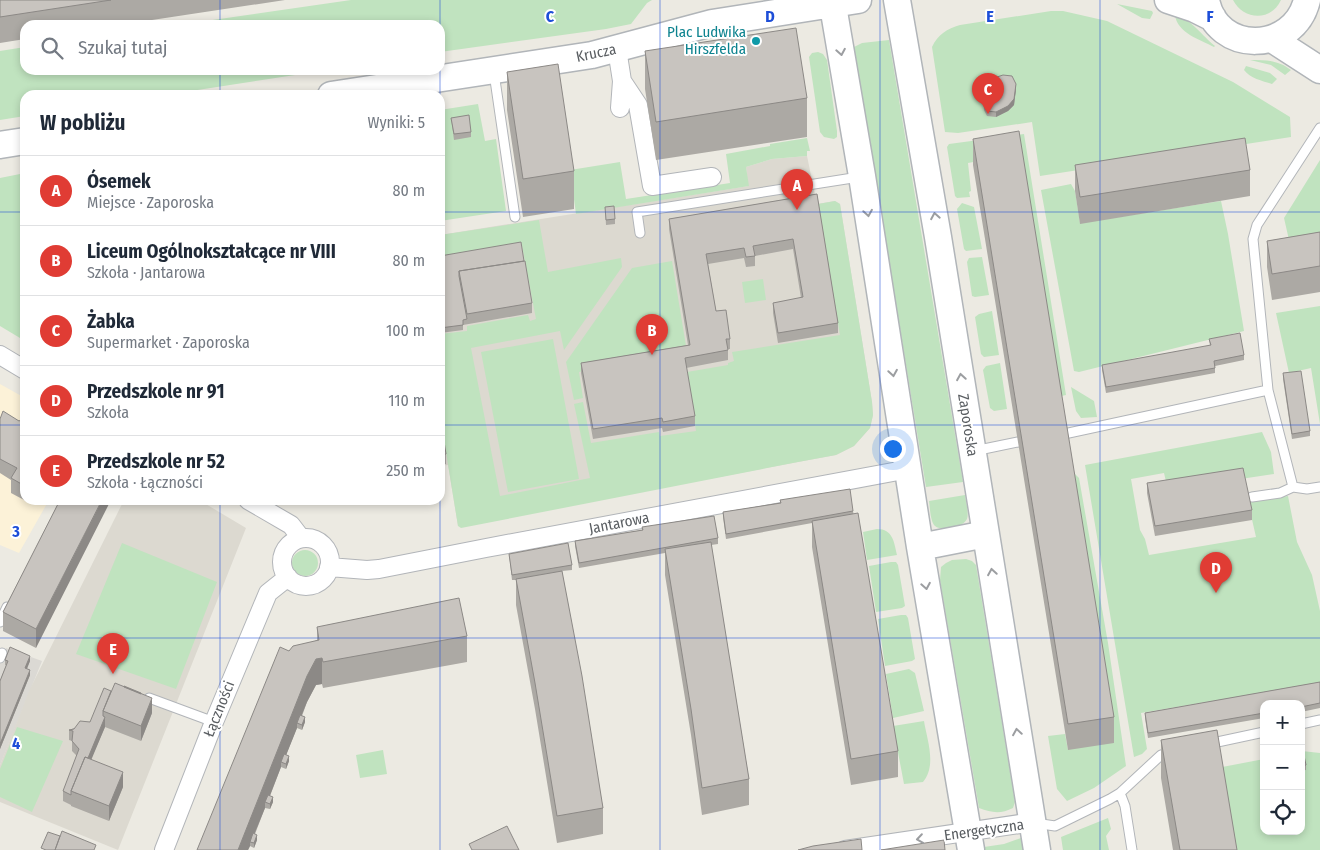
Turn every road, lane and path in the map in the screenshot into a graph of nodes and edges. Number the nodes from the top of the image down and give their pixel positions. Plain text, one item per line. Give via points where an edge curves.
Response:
1 (858, 0) edge
2 (897, 0) edge
3 (1168, 0) edge
4 (1308, 0) edge
5 (832, 2) edge
6 (1210, 9) edge
7 (1320, 15) edge
8 (1272, 39) junction
9 (617, 49) junction
10 (1320, 70) edge
11 (494, 71) junction
12 (622, 81) junction
13 (365, 90) edge
14 (620, 108) dead end
15 (1320, 128) edge
16 (20, 142) edge
17 (0, 145) edge
18 (862, 176) junction
19 (712, 177) dead end
20 (515, 216) dead end
21 (640, 234) dead end
22 (0, 355) edge
23 (20, 367) edge
24 (1268, 390) junction
25 (1064, 434) edge
26 (1018, 442) edge
27 (973, 452) junction
28 (909, 469) junction
29 (1293, 487) junction
30 (1320, 487) edge
31 (1252, 497) dead end
32 (257, 505) edge
33 (986, 534) junction
34 (301, 538) junction
35 (920, 547) junction
36 (330, 567) junction
37 (288, 577) junction
38 (13, 595) edge
39 (0, 622) edge
40 (149, 698) edge
41 (1320, 720) edge
42 (214, 722) junction
43 (1305, 723) edge
44 (1260, 733) edge
45 (1198, 746) edge
46 (1179, 750) edge
47 (1120, 793) junction
48 (1033, 822) junction
49 (970, 841) edge
50 (870, 848) edge
51 (164, 850) edge
52 (845, 850) edge
53 (1037, 850) edge
54 (1132, 850) edge

1 - 5 main road, Krucza
27 -> 2 main road, Zaporoska
3 - 6 main road via 1195,9
4 - 7 main road
4 - 8 main road via 1292,27
5 - 9 main road, Krucza via 712,23
5 -> 18 main road
6 - 8 main road via 1222,28 1233,36 1259,42
8 - 10 main road
9 - 11 main road, Krucza
9 - 12 street
11 - 13 main road, Krucza
11 - 20 lane
12 - 14 street
12 - 19 street via 638,105 652,186
15 - 24 lane via 1262,218 1253,239
16 - 17 main road
18 - 21 lane via 637,212
18 -> 28 main road
22 - 23 street
24 - 25 lane
24 - 29 lane
26 - 27 lane
27 - 33 main road, Zaporoska
28 - 35 main road
28 - 36 street, Jantarowa via 379,569
29 - 30 lane
29 - 31 lane via 1280,493
32 - 34 street via 291,525
33 - 35 main road
48 -> 33 main road, Zaporoska
34 - 36 street via 318,541 325,547
34 - 37 street via 292,542 282,557
35 -> 49 main road
36 - 37 street via 314,585 298,584
37 - 42 street, Łączności via 268,593
38 - 39 lane
40 - 42 lane
41 - 43 lane
42 - 51 street, Łączności
44 - 45 lane
46 - 47 lane via 1161,754
47 - 48 lane via 1055,826
47 - 54 lane
48 - 49 street, Energetyczna
48 - 53 main road, Zaporoska
49 -> 50 street, Energetyczna
50 - 52 street, Energetyczna

